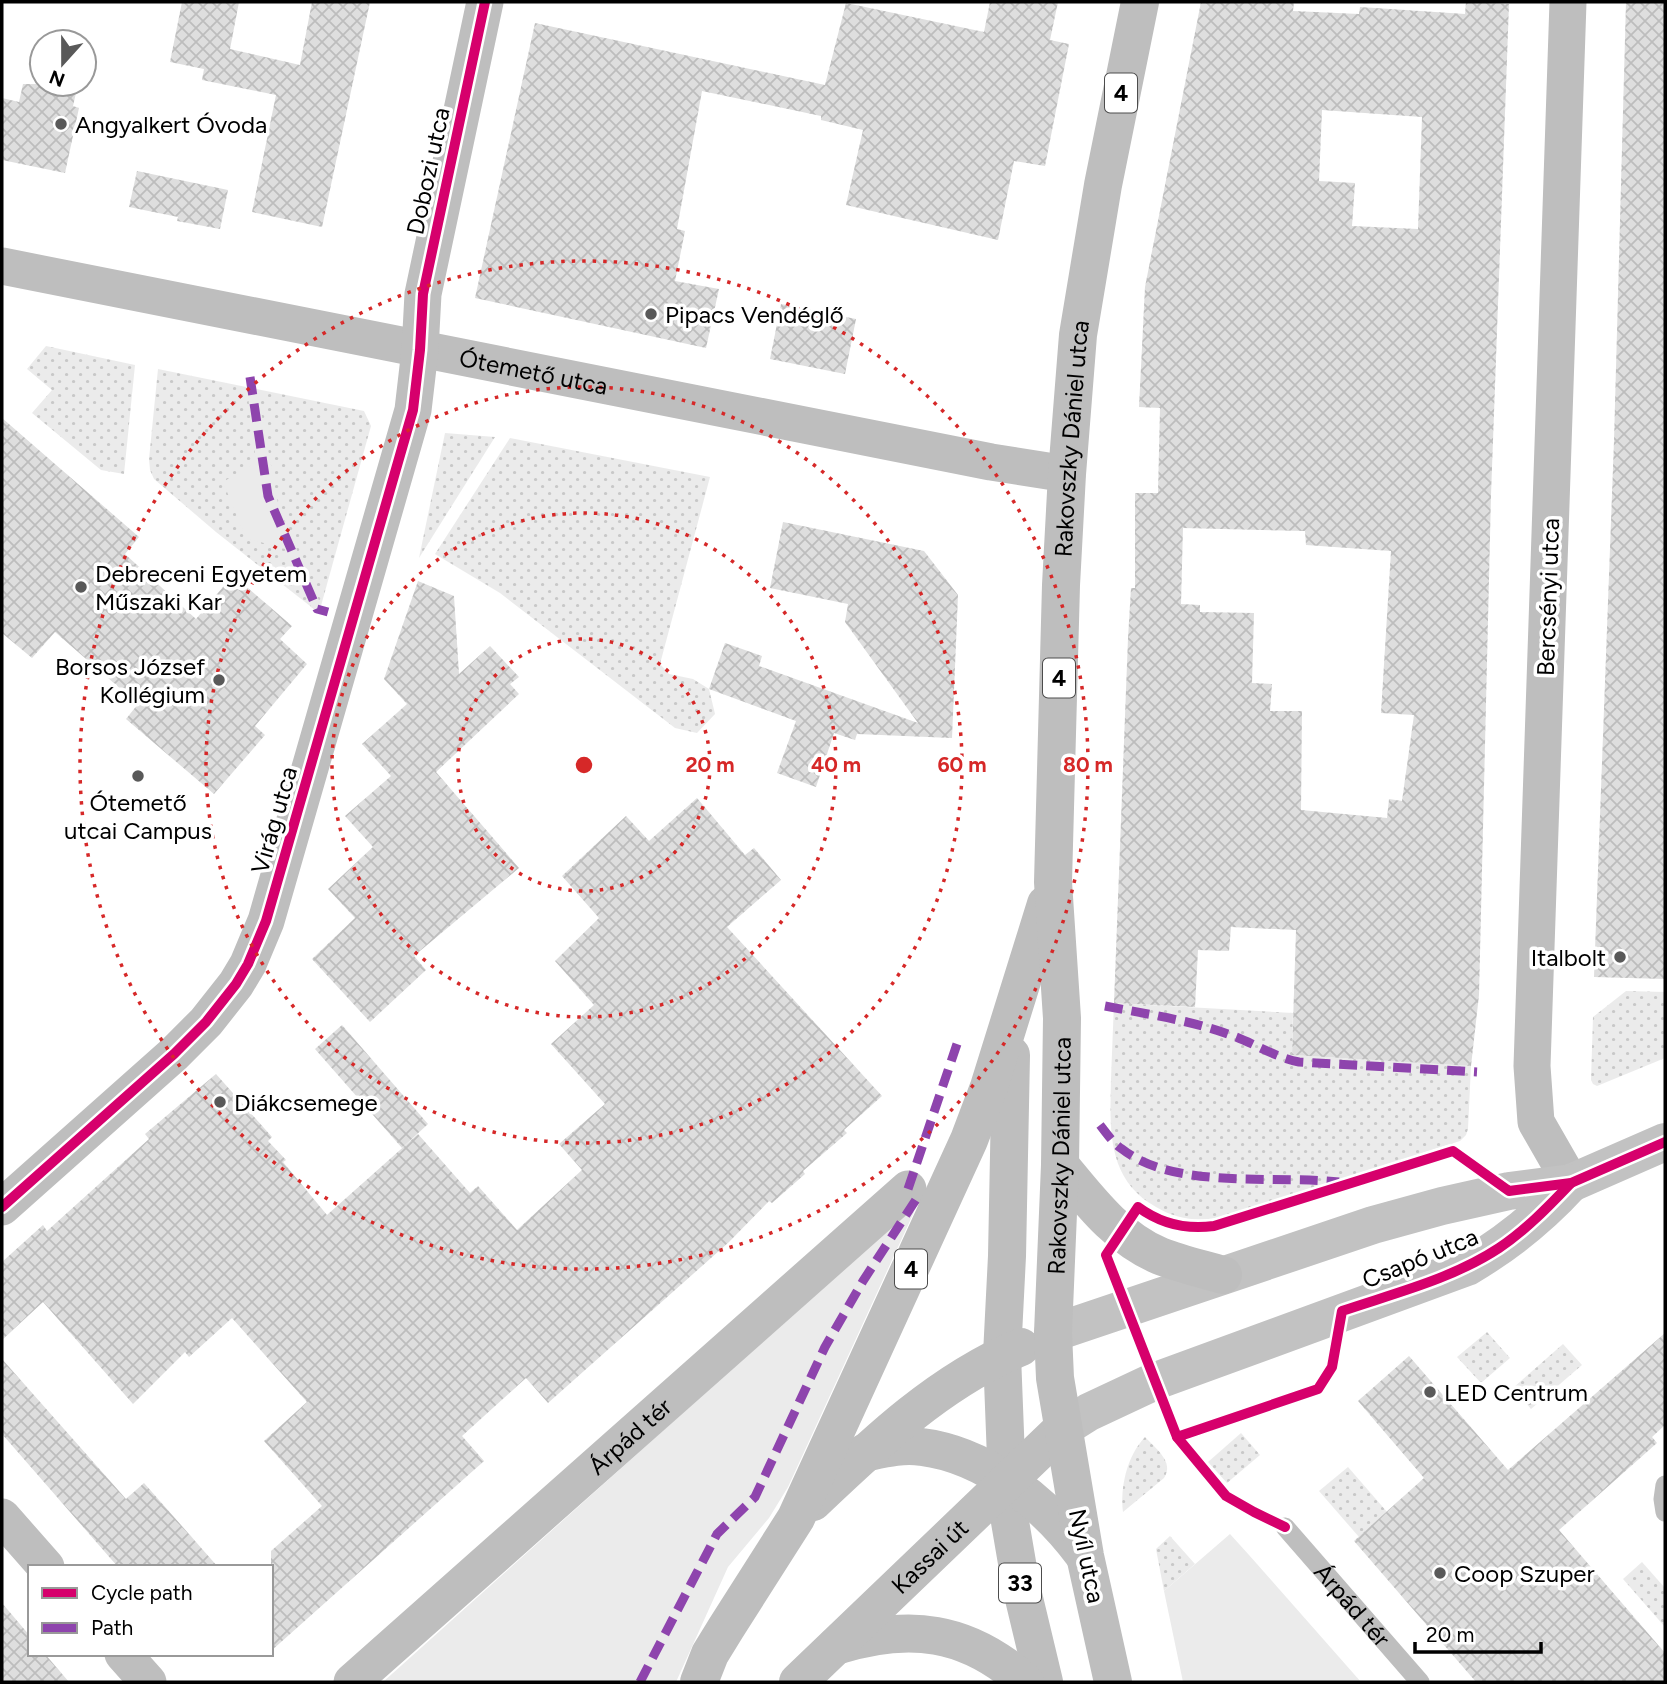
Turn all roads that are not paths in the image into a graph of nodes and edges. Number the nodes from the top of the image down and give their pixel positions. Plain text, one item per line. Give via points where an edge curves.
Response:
1 (485, 2) edge
2 (1140, 2) edge
3 (1568, 2) edge
4 (2, 266) edge
5 (420, 350) junction
6 (1067, 474) junction
7 (1053, 882) junction
8 (1012, 1013) junction
9 (1665, 1142) edge
10 (1060, 1165) junction
11 (1571, 1182) junction
12 (908, 1189) dead end
13 (2, 1207) edge
14 (1223, 1275) junction
15 (1053, 1333) junction
16 (1002, 1355) junction
17 (1062, 1429) junction
18 (864, 1454) junction
19 (1006, 1482) junction
20 (1665, 1485) edge
21 (1665, 1512) edge
22 (2, 1517) edge
23 (796, 1518) junction
24 (1285, 1527) dead end
25 (1085, 1556) junction
26 (44, 1565) edge
27 (834, 1647) junction
28 (125, 1656) edge
29 (148, 1682) edge
30 (352, 1682) edge
31 (699, 1682) edge
32 (798, 1682) edge
33 (1025, 1682) edge
34 (1044, 1682) edge
35 (1113, 1682) edge
36 (1420, 1682) edge

1 - 5 street, Dobozi utca via 424,294
2 - 6 main road, Rakovszky Dániel utca / 4 via 1078,335
3 - 11 street, Bercsényi utca via 1532,1066 1536,1122
4 - 5 street, Ótemető utca
5 - 6 street, Ótemető utca
5 - 13 street, Virág utca via 412,410 344,655 273,898 247,964 222,1004 191,1038
6 - 7 main road, Rakovszky Dániel utca / 4
7 - 8 main road, Rakovszky Dániel utca / 4
7 - 10 main road, Rakovszky Dániel utca / 4 via 1062,1018
8 - 16 main road
8 - 23 main road, 4 via 969,1140
9 - 11 street, Csapó utca
10 - 14 main road via 1104,1217 1140,1246
10 - 15 main road, Rakovszky Dániel utca / 4
11 - 14 street, Csapó utca via 1442,1206
11 - 17 street, Csapó utca via 1526,1228 1468,1266 1153,1382
12 - 30 street, Árpád tér
14 - 15 street, Csapó utca
15 - 16 main road
15 - 17 main road, Rakovszky Dániel utca / 4
16 - 17 main road via 1018,1397
16 - 18 main road via 949,1385
16 - 19 main road
17 - 19 main road, Kassai út
17 - 25 main road, Nyíl utca
18 - 19 main road via 889,1447 940,1450
18 - 23 main road
19 - 25 main road via 1048,1511
19 - 27 main road, Kassai út
19 - 34 main road, 33 via 1011,1539
20 - 21 lane
22 - 26 street
23 - 31 main road, 4 via 710,1654
24 - 36 lane, Árpád tér
25 - 35 main road, Nyíl utca
27 - 32 main road, Kassai út
27 - 33 main road via 874,1635 936,1636 990,1654
28 - 29 street

